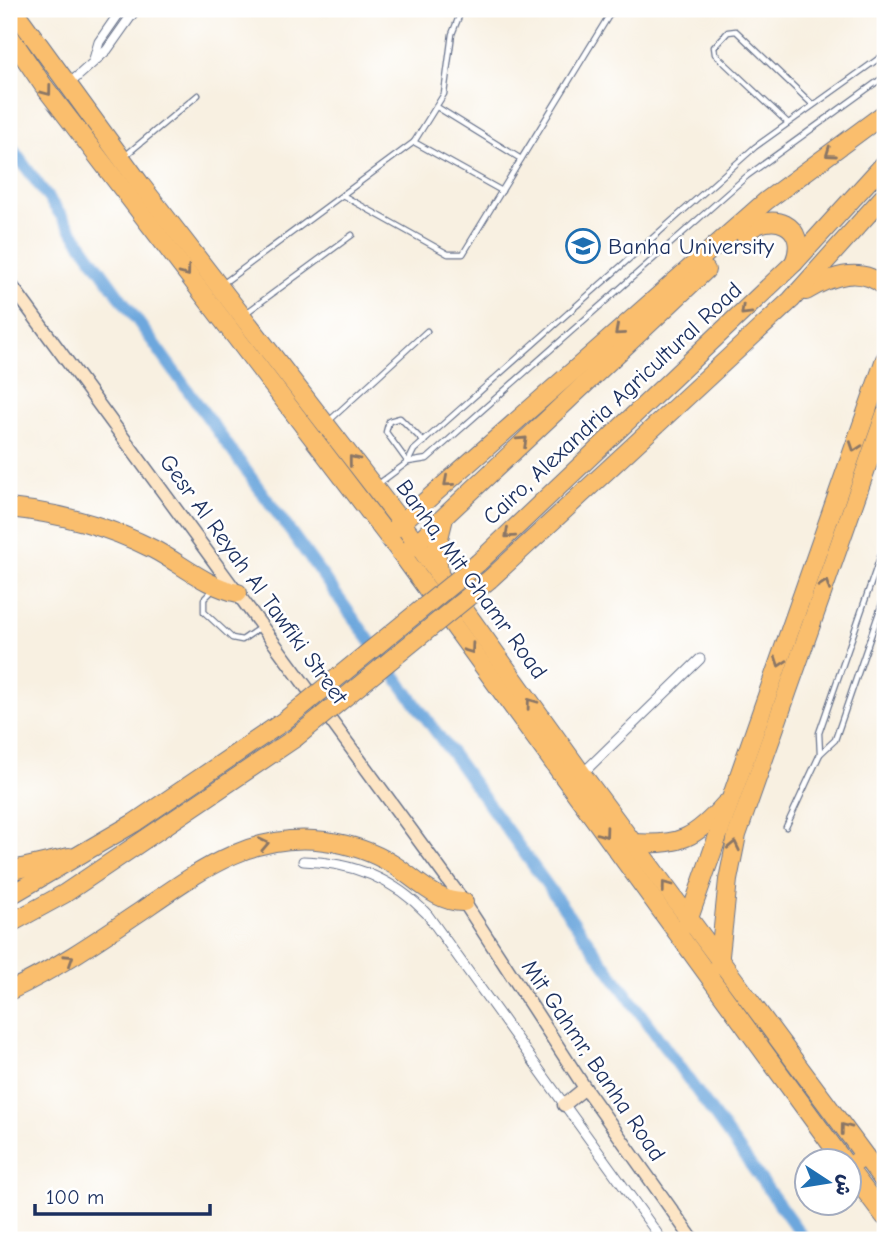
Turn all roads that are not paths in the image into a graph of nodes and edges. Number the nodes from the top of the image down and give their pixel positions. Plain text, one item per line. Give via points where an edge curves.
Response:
1 (13, 9) edge
2 (122, 9) edge
3 (136, 9) edge
4 (462, 9) edge
5 (613, 9) edge
6 (9, 35) edge
7 (885, 54) edge
8 (94, 58) junction
9 (885, 76) edge
10 (69, 84) junction
11 (198, 95) dead end
12 (813, 104) junction
13 (437, 107) junction
14 (885, 113) edge
15 (787, 122) junction
16 (414, 142) junction
17 (122, 158) junction
18 (521, 159) junction
19 (885, 163) edge
20 (502, 191) junction
21 (885, 195) edge
22 (344, 196) junction
23 (352, 235) dead end
24 (794, 263) junction
25 (9, 282) edge
26 (218, 287) junction
27 (885, 287) edge
28 (791, 300) junction
29 (241, 316) junction
30 (427, 331) dead end
31 (885, 359) edge
32 (885, 415) edge
33 (325, 425) junction
34 (424, 442) junction
35 (408, 462) junction
36 (374, 487) junction
37 (359, 498) junction
38 (9, 508) edge
39 (446, 513) junction
40 (402, 523) junction
41 (387, 535) junction
42 (416, 542) junction
43 (885, 543) edge
44 (403, 556) junction
45 (440, 576) junction
46 (222, 582) junction
47 (238, 593) joint
48 (885, 595) edge
49 (262, 626) junction
50 (700, 659) dead end
51 (820, 754) junction
52 (582, 774) junction
53 (734, 793) junction
54 (786, 827) dead end
55 (634, 843) junction
56 (90, 851) junction
57 (303, 861) dead end
58 (9, 871) edge
59 (9, 896) edge
60 (464, 902) junction
61 (690, 917) junction
62 (9, 924) edge
63 (681, 940) junction
64 (722, 962) junction
65 (707, 976) junction
66 (9, 991) edge
67 (585, 1088) junction
68 (564, 1105) junction
69 (834, 1148) edge
70 (866, 1155) junction
71 (862, 1158) edge
72 (885, 1183) edge
73 (862, 1186) edge
74 (885, 1217) edge
75 (662, 1240) edge
76 (693, 1240) edge

1 - 10 highway, Banha, Mit Ghamr Road
2 - 8 street via 99,42
3 - 8 street via 107,50
4 - 13 lane via 452,34 448,78
5 - 18 lane
6 -> 37 highway, Banha, Mit Ghamr Road
7 - 12 lane
8 - 10 street
9 - 35 lane via 747,176 426,459
10 - 17 highway, Banha, Mit Ghamr Road
11 - 17 lane
12 - 15 lane
12 - 15 lane via 736,32 727,32 714,47 715,54
13 - 16 lane
13 - 18 lane
14 -> 40 highway via 766,201
15 - 34 lane
16 - 20 lane
16 - 22 lane
17 - 26 highway, Banha, Mit Ghamr Road
18 - 20 lane
19 - 24 highway, Cairo, Alexandria Agricultural Road
20 - 22 lane via 463,254 453,257
21 - 28 highway, Cairo, Alexandria Agricultural Road
22 - 26 lane
23 - 29 lane
39 -> 24 highway via 753,226 760,221 778,221 792,230 798,246
24 -> 56 highway, Cairo, Alexandria Agricultural Road, bridge via 478,563 284,721
25 - 46 main road, Gesr Al Reyah Al Tawfiki Street
26 - 29 highway, Banha, Mit Ghamr Road
27 - 28 highway via 865,275 841,275
28 - 62 highway, Cairo, Alexandria Agricultural Road, bridge via 490,579 295,737 111,863
29 - 33 highway, Banha, Mit Ghamr Road
30 - 33 lane
31 -> 53 highway
64 -> 32 highway via 728,880 737,835
36 -> 33 highway, Banha, Mit Ghamr Road
34 - 35 lane
34 - 35 lane via 400,418 389,421 386,432
35 - 36 lane
36 - 37 lane
36 - 40 highway, Banha, Mit Ghamr Road
37 - 41 highway, Banha, Mit Ghamr Road
38 - 46 highway via 112,531
39 - 42 highway
39 - 45 highway via 437,538
40 - 41 highway
40 - 42 highway, Banha, Mit Ghamr Road
41 - 44 highway, Banha, Mit Ghamr Road
42 - 44 highway
42 - 45 highway, Banha, Mit Ghamr Road
43 - 51 lane via 819,733
44 -> 63 highway, Banha, Mit Ghamr Road
52 -> 45 highway, Banha, Mit Ghamr Road
46 - 47 highway
46 - 49 lane via 204,599 202,609 232,638 242,640
47 - 49 main road, Gesr Al Reyah Al Tawfiki Street
48 - 51 lane via 835,740
49 - 60 main road, Gesr Al Reyah Al Tawfiki Street
50 - 52 street
51 - 54 lane
52 - 55 highway, Banha, Mit Ghamr Road
53 - 55 highway via 709,823 687,839 659,845
53 - 61 highway
61 -> 55 highway, Banha, Mit Ghamr Road
56 - 58 highway
56 - 59 highway, Cairo, Alexandria Agricultural Road
57 - 68 street via 359,869 418,904
66 -> 60 highway via 62,963 208,866 272,842 315,840 353,847 396,866 442,898
60 - 67 main road, Mit Gahmr, Banha Road
61 - 63 highway
61 - 64 highway, Banha, Mit Ghamr Road
63 - 65 highway, Banha, Mit Ghamr Road
64 - 65 highway
70 -> 64 highway, Banha, Mit Ghamr Road
65 - 69 highway, Banha, Mit Ghamr Road
67 - 68 main road
67 - 76 main road, Mit Gahmr, Banha Road
68 - 75 street
70 - 71 highway
70 - 72 highway, Banha, Mit Ghamr Road
73 - 74 highway

